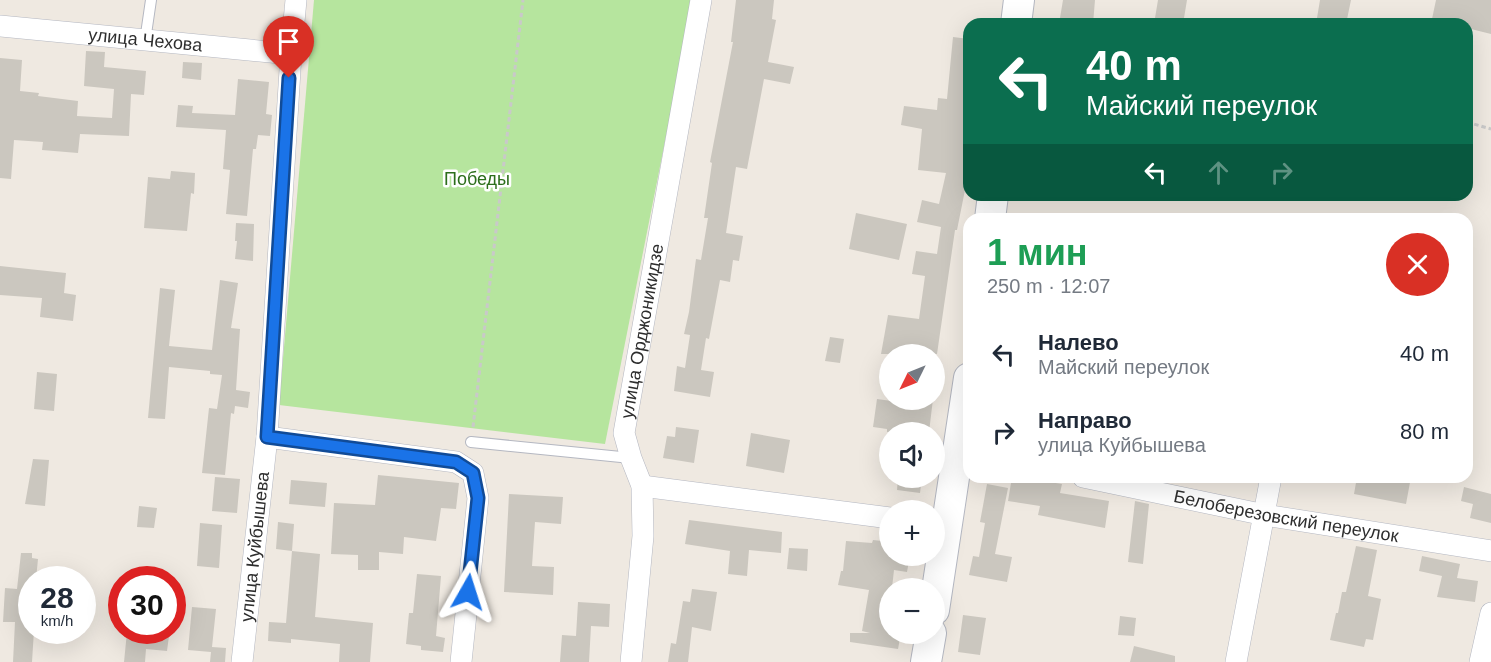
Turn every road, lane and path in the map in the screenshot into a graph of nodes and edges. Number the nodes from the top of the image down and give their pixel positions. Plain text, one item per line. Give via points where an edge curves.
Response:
1 (151, 0) edge
2 (296, 0) edge
3 (523, 0) edge
4 (701, 0) edge
5 (1019, 0) edge
6 (1017, 18) edge
7 (0, 26) edge
8 (145, 40) junction
9 (291, 54) junction
10 (1473, 124) edge
11 (1491, 129) edge
12 (267, 437) junction
13 (471, 442) joint
14 (963, 456) edge
15 (631, 458) junction
16 (1113, 483) edge
17 (1270, 483) edge
18 (642, 486) junction
19 (945, 512) edge
20 (1265, 514) junction
21 (879, 517) edge
22 (1491, 551) edge
23 (1491, 613) edge
24 (929, 644) edge
25 (242, 662) edge
26 (461, 662) edge
27 (631, 662) edge
28 (926, 662) edge
29 (1236, 662) edge
30 (1480, 662) edge

1 - 8 lane
2 - 9 street, улица Куйбышева
3 - 13 path
4 - 15 street, улица Орджоникидзе via 624,433
5 - 6 street
7 - 8 street, улица Чехова
8 - 9 street, улица Чехова
9 - 12 street, улица Куйбышева
10 - 11 path
12 - 25 street, улица Куйбышева
12 - 26 street via 456,462 473,473 478,498
13 - 15 lane
14 - 19 street
15 - 18 street, улица Орджоникидзе
16 - 20 street, Белоберезовский переулок
17 - 20 street
18 - 21 street
18 - 27 street, улица Орджоникидзе via 643,536
20 - 22 street, Белоберезовский переулок
20 - 29 street
23 - 30 street
24 - 28 street

